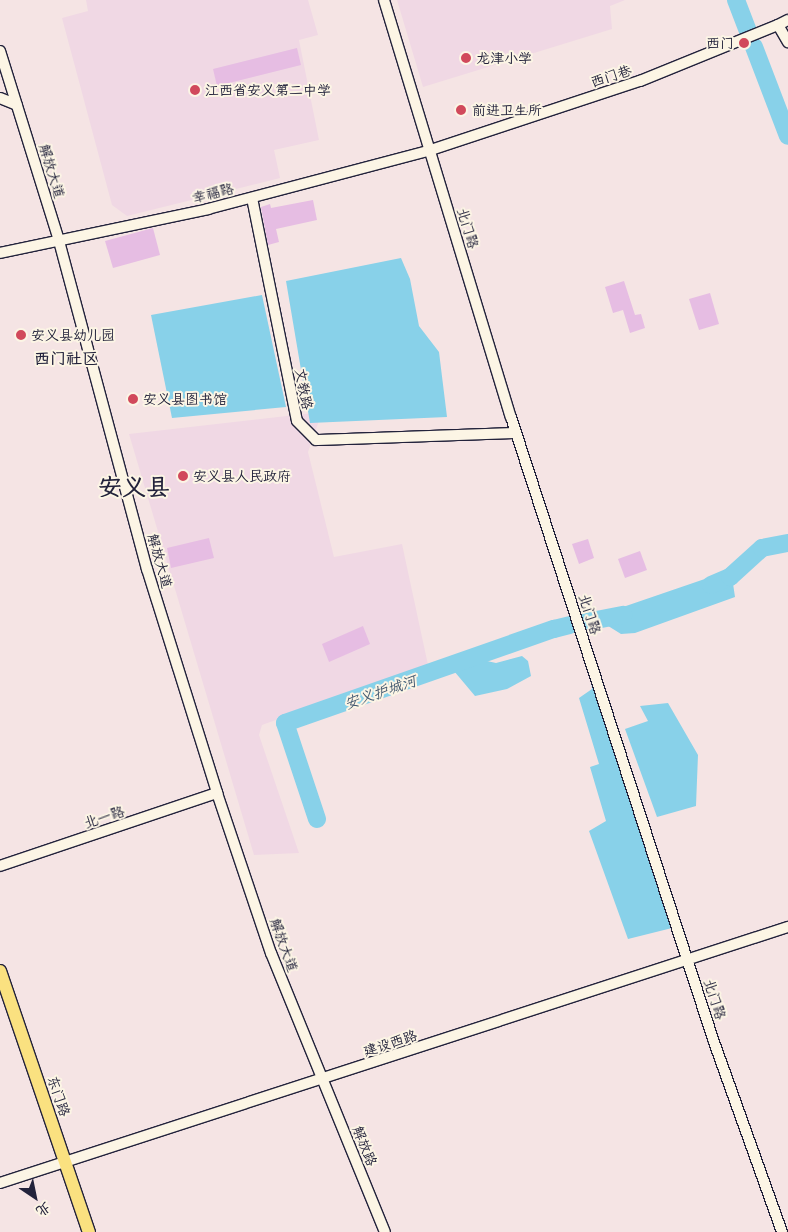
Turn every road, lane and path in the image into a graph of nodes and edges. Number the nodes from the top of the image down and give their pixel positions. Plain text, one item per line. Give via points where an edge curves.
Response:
1 (384, 0) edge
2 (788, 20) edge
3 (778, 25) junction
4 (788, 42) edge
5 (0, 51) edge
6 (0, 98) edge
7 (17, 105) junction
8 (431, 150) junction
9 (252, 198) junction
10 (59, 241) junction
11 (0, 253) edge
12 (516, 433) junction
13 (218, 793) junction
14 (0, 866) edge
15 (788, 927) edge
16 (688, 960) junction
17 (0, 971) edge
18 (321, 1075) junction
19 (65, 1162) junction
20 (0, 1183) edge
21 (89, 1232) edge
22 (385, 1232) edge
23 (782, 1232) edge

1 - 8 street, 北门路
2 - 3 street, 西门巷
3 - 4 street
3 - 8 street, 西门巷 via 640,81
5 - 7 street, 解放大道
6 - 7 street
7 - 10 street, 解放大道
8 - 9 street, 幸福路
8 - 12 street, 北门路
9 - 10 street, 幸福路
9 - 12 street, 文教路 via 297,421 316,440
10 - 11 street, 幸福路
10 - 13 street, 解放大道 via 147,569
12 - 16 street, 北门路
13 - 14 street, 北一路
13 - 18 street, 解放大道 via 271,953
15 - 16 street, 建设西路
16 - 18 street, 建设西路
16 - 23 street, 北门路
17 - 19 main road, 东门路
18 - 19 street, 建设西路
18 - 22 street, 解放路
19 - 20 street, 建设西路
19 - 21 main road, 东门路

